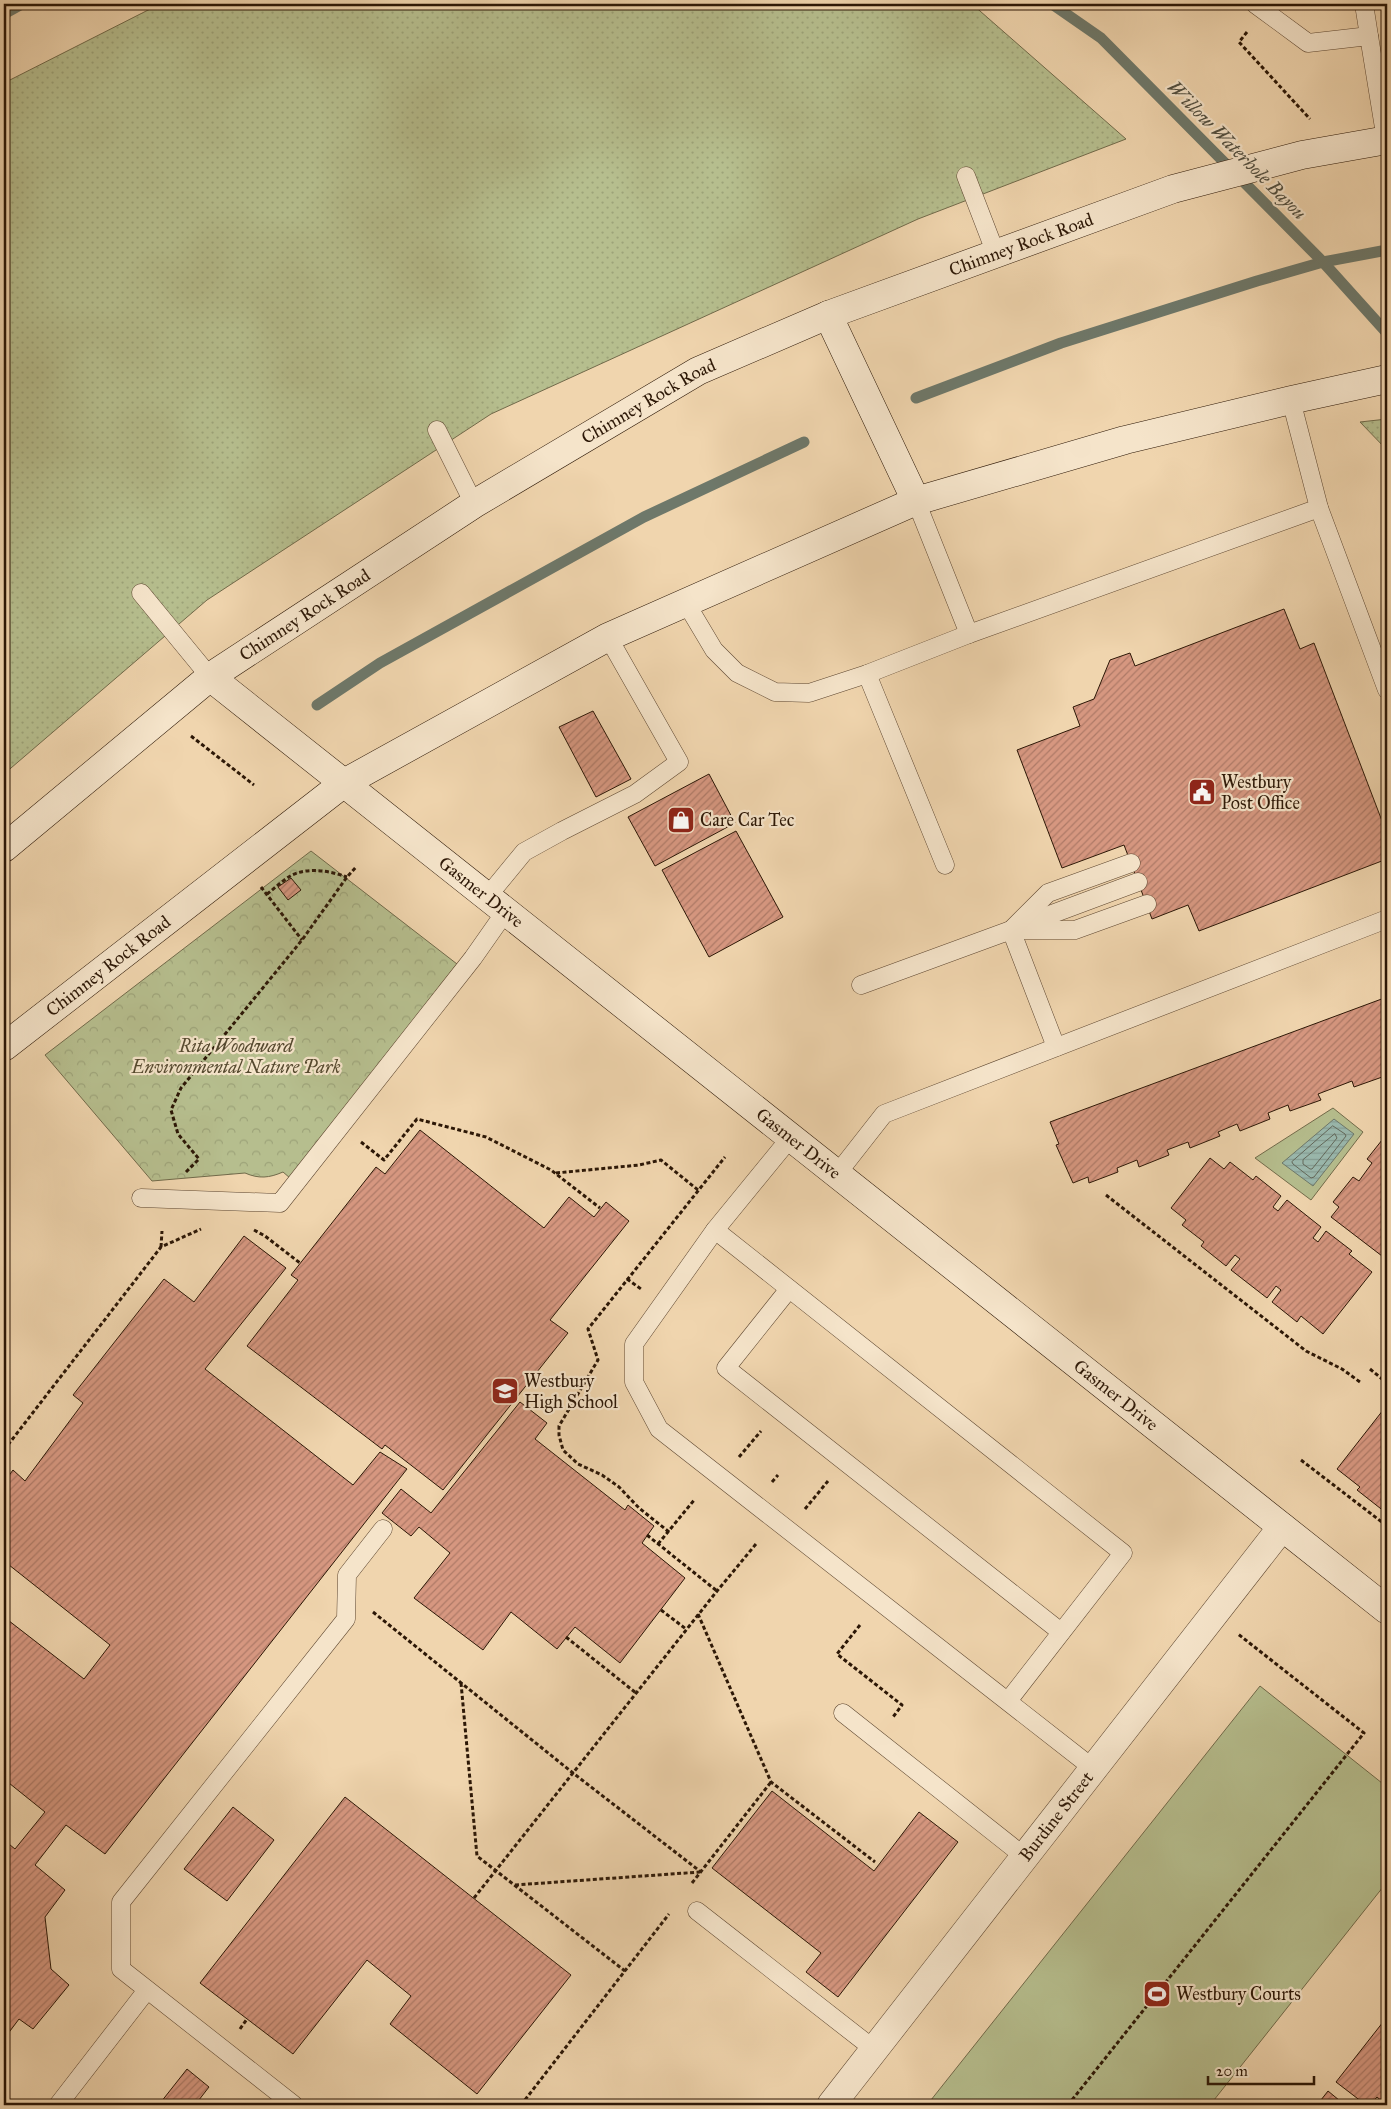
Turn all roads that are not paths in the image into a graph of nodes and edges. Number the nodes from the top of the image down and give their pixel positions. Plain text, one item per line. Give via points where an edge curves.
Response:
1 (1255, 4) edge
2 (1364, 4) edge
3 (1369, 36) junction
4 (1387, 140) edge
5 (966, 176) dead end
6 (996, 254) junction
7 (828, 315) junction
8 (1378, 381) edge
9 (1291, 400) junction
10 (437, 430) dead end
11 (916, 500) junction
12 (474, 504) junction
13 (1319, 508) junction
14 (141, 593) dead end
15 (686, 603) junction
16 (969, 634) junction
17 (608, 637) junction
18 (867, 674) junction
19 (210, 677) junction
20 (1387, 690) edge
21 (344, 784) junction
22 (4, 848) edge
23 (1131, 863) dead end
24 (945, 864) dead end
25 (1138, 882) dead end
26 (496, 904) junction
27 (1147, 904) dead end
28 (1387, 919) edge
29 (1011, 930) junction
30 (861, 985) dead end
31 (4, 1045) edge
32 (1056, 1047) junction
33 (791, 1137) junction
34 (837, 1174) junction
35 (141, 1198) dead end
36 (715, 1230) junction
37 (789, 1289) junction
38 (1282, 1527) junction
39 (383, 1529) dead end
40 (1387, 1610) edge
41 (1061, 1632) junction
42 (1008, 1701) junction
43 (842, 1713) dead end
44 (1094, 1769) junction
45 (1025, 1857) junction
46 (697, 1911) dead end
47 (147, 1990) junction
48 (875, 2050) junction
49 (58, 2105) edge
50 (294, 2105) edge
51 (831, 2105) edge

1 - 3 lane via 1308,43
2 - 3 lane
3 - 4 lane
4 - 6 main road, Chimney Rock Road via 1302,155 1173,189
5 - 6 lane
6 - 7 main road, Chimney Rock Road
7 - 11 main road
7 - 12 main road, Chimney Rock Road via 698,371
8 - 9 main road, Chimney Rock Road
9 - 11 main road, Chimney Rock Road via 1125,440
9 - 13 lane
10 - 12 lane
11 - 15 main road, Chimney Rock Road
11 - 16 lane
12 - 19 main road, Chimney Rock Road
13 - 16 lane
13 - 20 lane
14 - 19 lane
15 - 17 main road, Chimney Rock Road
15 - 18 lane via 714,650 737,673 775,692 809,693
16 - 18 lane
17 - 21 main road, Chimney Rock Road
17 - 26 lane via 679,762 635,794 524,852
18 - 24 lane
19 - 21 main road, Gasmer Drive
19 - 22 main road, Chimney Rock Road
21 - 26 main road, Gasmer Drive
21 - 31 main road, Chimney Rock Road
23 - 29 lane via 1048,893
25 - 29 lane
26 - 33 main road, Gasmer Drive
26 - 35 lane via 473,958 280,1203
27 - 29 lane via 1075,930
28 - 32 lane
29 - 30 lane
29 - 32 lane
32 - 34 lane via 884,1114
33 - 34 main road, Gasmer Drive
33 - 36 lane
34 - 38 main road, Gasmer Drive
36 - 37 lane
36 - 42 lane via 634,1344 634,1382 659,1429
37 - 41 lane via 1123,1553
37 - 41 lane via 726,1368
38 - 40 main road, Gasmer Drive
38 - 44 main road, Burdine Street
39 - 47 lane via 347,1575 346,1619 120,1902 121,1969
41 - 42 lane
42 - 44 lane
43 - 45 lane
44 - 45 main road, Burdine Street
45 - 48 main road, Burdine Street
46 - 48 lane
47 - 49 lane
47 - 50 lane
48 - 51 main road, Burdine Street

